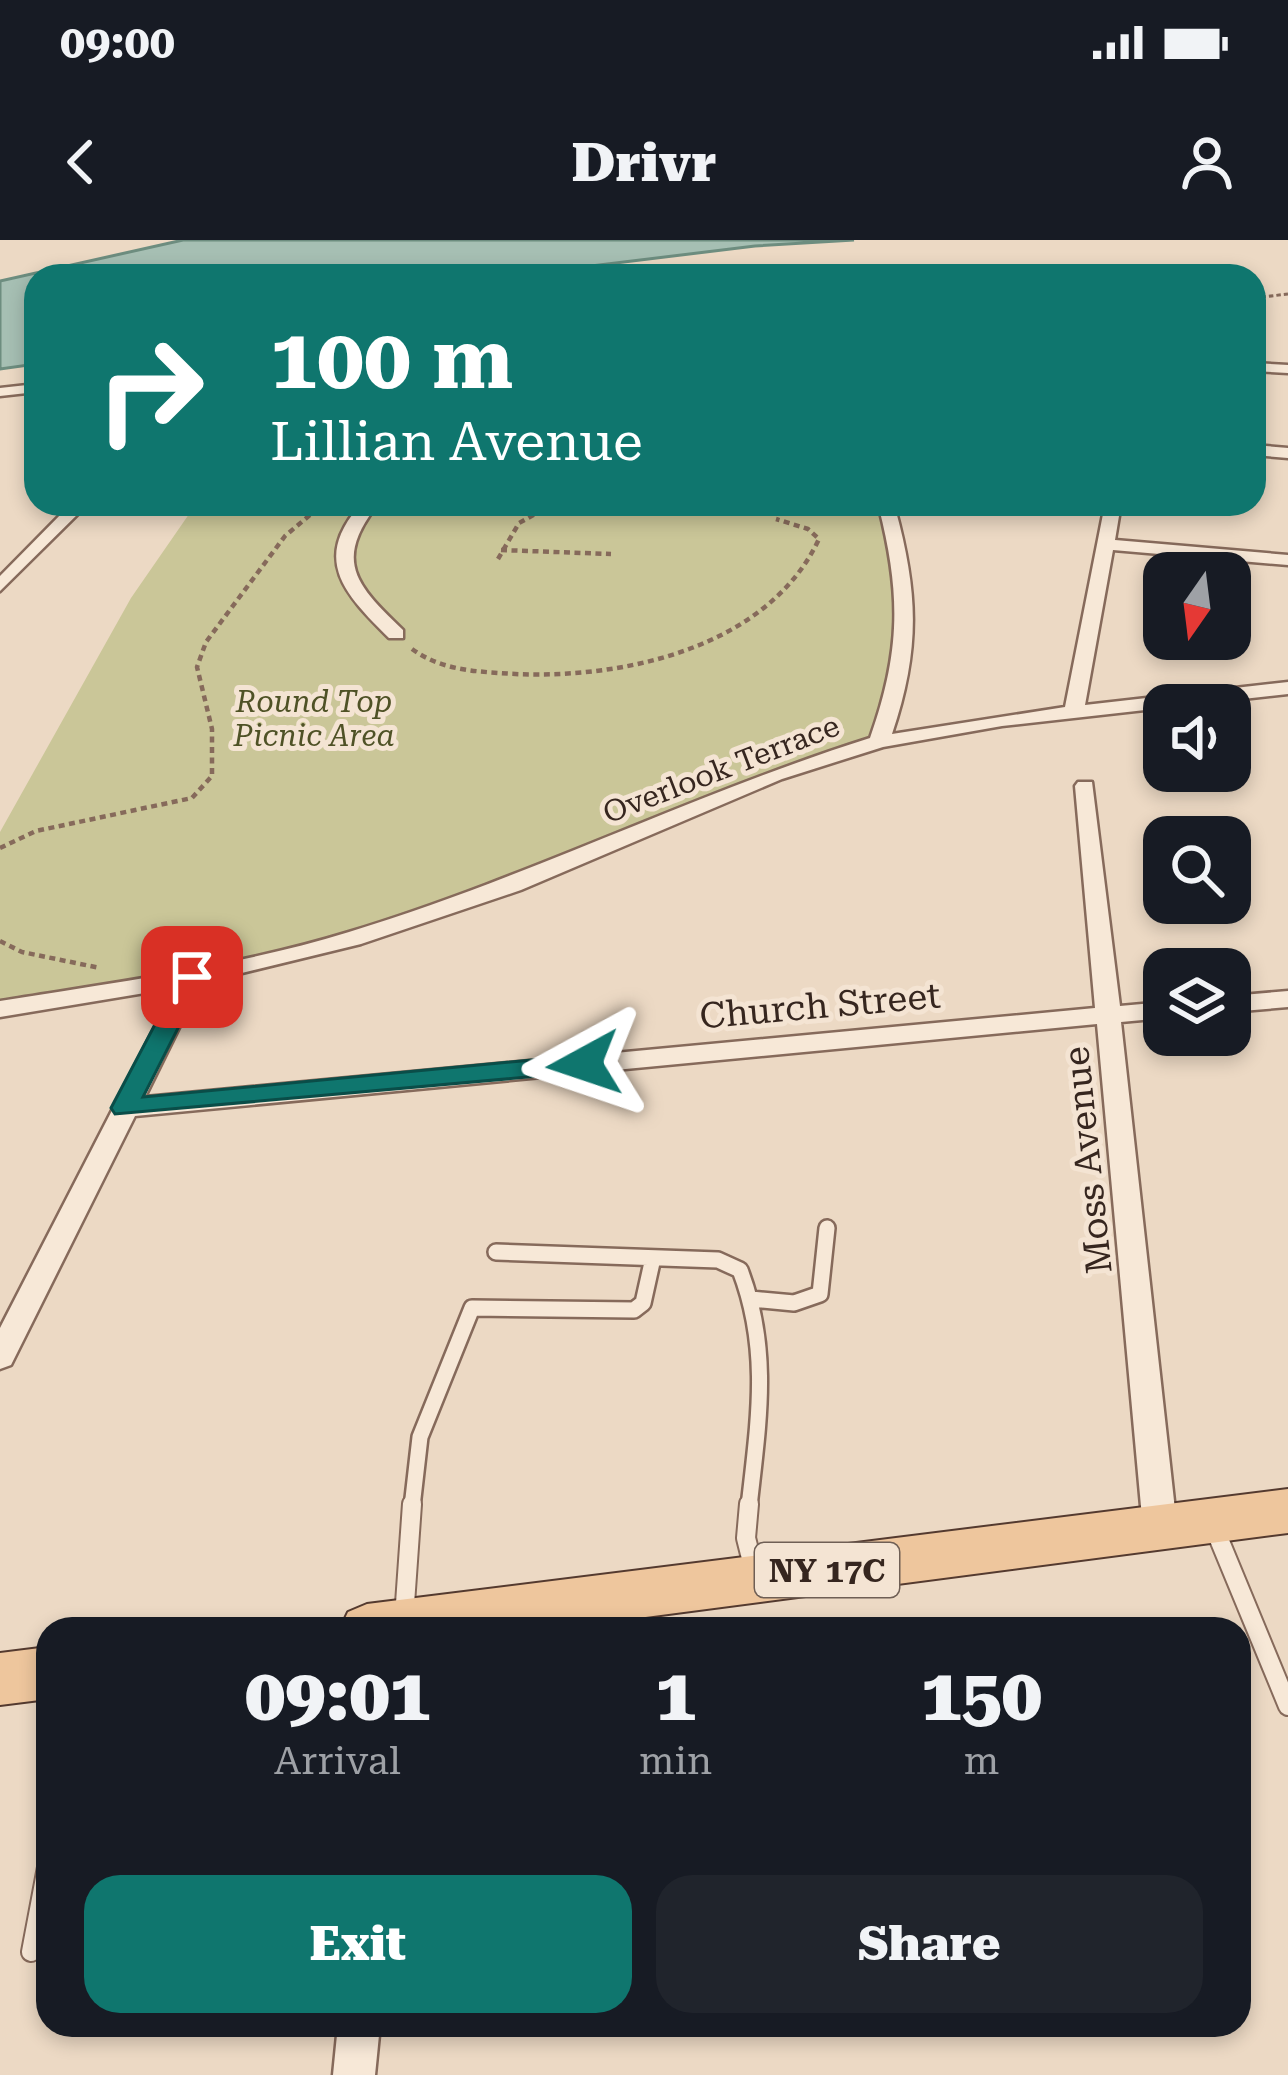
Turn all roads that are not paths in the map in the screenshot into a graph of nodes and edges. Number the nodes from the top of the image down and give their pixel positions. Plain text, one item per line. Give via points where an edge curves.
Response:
1 (68, 516) edge
2 (359, 516) edge
3 (889, 516) edge
4 (1111, 516) edge
5 (1105, 544) junction
6 (1288, 560) edge
7 (0, 586) edge
8 (396, 634) road end
9 (1288, 688) edge
10 (1074, 713) junction
11 (879, 742) junction
12 (1084, 786) dead end
13 (192, 977) junction
14 (1288, 999) edge
15 (1251, 1002) edge
16 (0, 1010) edge
17 (1143, 1012) edge
18 (1110, 1015) junction
19 (124, 1108) junction
20 (827, 1228) dead end
21 (496, 1252) dead end
22 (653, 1258) junction
23 (751, 1299) junction
24 (0, 1357) edge
25 (1288, 1511) edge
26 (1186, 1525) junction
27 (756, 1579) junction
28 (393, 1617) edge
29 (493, 1617) edge
30 (1238, 1617) edge
31 (1251, 1640) edge
32 (36, 1674) edge
33 (0, 1679) edge
34 (1288, 1706) edge
35 (36, 1926) edge
36 (31, 1952) dead end
37 (358, 2037) edge
38 (354, 2075) edge

1 - 7 street
2 - 8 street via 342,550 345,574
3 - 11 street via 908,609 900,686
4 - 5 street
5 - 6 street
5 - 10 street
9 - 10 street, Overlook Terrace
10 - 11 street, Overlook Terrace
11 - 13 street, Overlook Terrace via 718,796 439,912
12 - 18 street, Moss Avenue
13 - 16 street, Overlook Terrace
13 - 19 street
14 - 15 street
17 - 18 street, Church Street
18 - 19 street, Church Street
18 - 26 street, Moss Avenue
19 - 24 street
20 - 23 lane via 820,1294 794,1303
21 - 22 lane
22 - 23 lane via 718,1260 740,1270
22 - 28 lane via 643,1303 634,1310 472,1308 421,1437
23 - 27 lane via 763,1374 746,1538
25 - 26 main road, NY 17C
26 - 27 main road, NY 17C
26 - 30 lane
27 - 29 main road, NY 17C
31 - 34 lane
32 - 33 main road
35 - 36 lane
37 - 38 street

